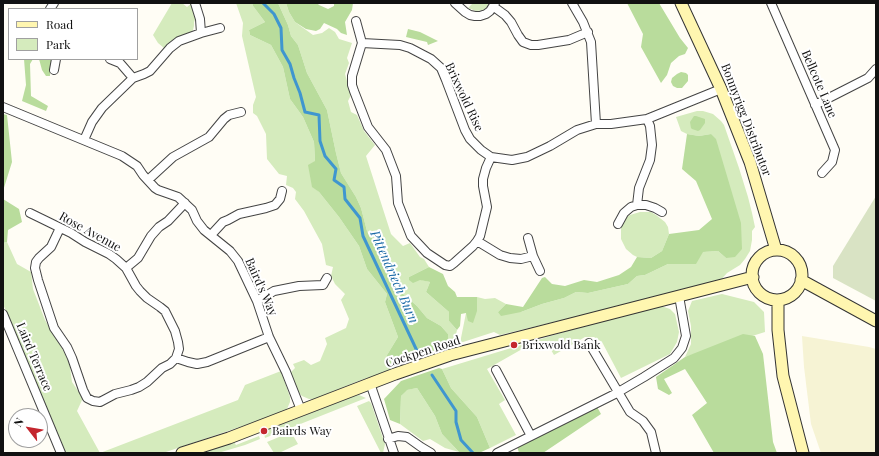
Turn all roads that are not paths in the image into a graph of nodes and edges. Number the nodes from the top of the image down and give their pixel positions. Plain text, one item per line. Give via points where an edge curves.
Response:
1 (195, 3) edge
2 (455, 3) edge
3 (572, 3) edge
4 (681, 3) edge
5 (771, 3) edge
6 (494, 5) edge
7 (356, 21) dead end
8 (220, 28) dead end
9 (588, 32) junction
10 (202, 33) junction
11 (362, 43) junction
12 (56, 60) edge
13 (112, 60) edge
14 (876, 69) edge
15 (54, 70) dead end
16 (134, 78) junction
17 (721, 89) junction
18 (815, 105) junction
19 (3, 107) edge
20 (241, 112) dead end
21 (647, 119) junction
22 (596, 124) junction
23 (84, 140) junction
24 (491, 156) junction
25 (822, 173) dead end
26 (148, 180) junction
27 (282, 191) dead end
28 (185, 203) junction
29 (637, 205) junction
30 (662, 212) dead end
31 (30, 213) dead end
32 (618, 224) dead end
33 (60, 228) junction
34 (211, 235) junction
35 (528, 238) dead end
36 (477, 242) junction
37 (776, 250) junction
38 (533, 256) junction
39 (126, 268) junction
40 (540, 272) dead end
41 (753, 277) junction
42 (327, 278) dead end
43 (801, 280) junction
44 (679, 296) junction
45 (778, 300) junction
46 (257, 301) junction
47 (3, 314) edge
48 (876, 321) edge
49 (269, 337) junction
50 (589, 343) dead end
51 (176, 358) junction
52 (496, 370) dead end
53 (370, 383) junction
54 (618, 392) junction
55 (301, 410) junction
56 (531, 436) junction
57 (388, 439) junction
58 (513, 449) edge
59 (61, 453) edge
60 (182, 453) edge
61 (394, 453) edge
62 (431, 453) edge
63 (497, 453) edge
64 (656, 453) edge
65 (803, 453) edge

1 - 10 street
2 - 6 street via 465,12 475,16 486,14
3 - 9 street
4 - 17 main road, Bonnyrigg Distributor
5 - 18 street, Bellcote Lane
6 - 9 street via 511,22 523,42 531,45 564,41
7 - 11 street
8 - 10 street
9 - 22 street via 591,42
10 - 16 street via 179,41 150,71
11 - 24 street, Brixwold Rise via 400,45 431,59 441,68 470,139
11 - 36 street via 352,76 352,85 365,122 386,150 396,176 398,203 411,236 427,253 450,266
12 - 15 street
13 - 16 street via 120,63
14 - 18 street via 868,78
16 - 23 street via 102,108
17 - 21 street, Brixwold Rise
17 - 37 main road, Bonnyrigg Distributor via 750,162
18 - 25 street, Bellcote Lane via 834,150 832,162
19 - 23 street, Baird's Way
20 - 26 street via 229,115 209,137 173,157
21 - 22 street, Brixwold Rise
21 - 29 street via 652,145 650,160 639,188
22 - 24 street, Brixwold Rise via 577,130 527,157 512,160
23 - 26 street, Baird's Way via 131,161
24 - 36 street via 483,179 487,212
26 - 28 street, Baird's Way via 158,190
27 - 34 street via 275,205 239,214 223,222
28 - 34 street, Baird's Way via 204,230
28 - 39 street via 158,227 138,258
29 - 30 street via 646,205
29 - 32 street via 624,212
31 - 33 street, Rose Avenue
33 - 39 street, Rose Avenue via 109,254
33 - 51 street via 51,247 39,258 35,268 54,328 67,347 86,398 100,402 115,394 139,387
34 - 46 street, Baird's Way via 238,261
35 - 38 street
36 - 38 street via 510,258
37 - 41 main road via 764,254 759,259
37 - 43 main road via 784,251 796,259 802,272
38 - 40 street
39 - 51 street, Rose Avenue via 140,291 165,311 178,342
41 - 44 main road, Cockpen Road
41 - 45 main road via 754,284 764,296
42 - 46 street via 323,285 274,291
43 - 45 main road via 793,294
43 - 48 main road
44 - 53 main road, Cockpen Road via 450,355
44 - 54 street via 686,336 682,348 674,358
45 - 65 main road via 783,376
46 - 49 street, Baird's Way
47 - 59 street, Laird Terrace
49 - 51 street via 207,362 197,364
49 - 55 street, Baird's Way
50 - 54 street
52 - 56 street
53 - 55 main road, Cockpen Road
53 - 57 street
54 - 56 street
54 - 64 street via 630,412 643,421 651,432
55 - 60 main road, Cockpen Road via 230,438
56 - 58 street
57 - 61 street
57 - 62 street via 407,437
58 - 63 street

